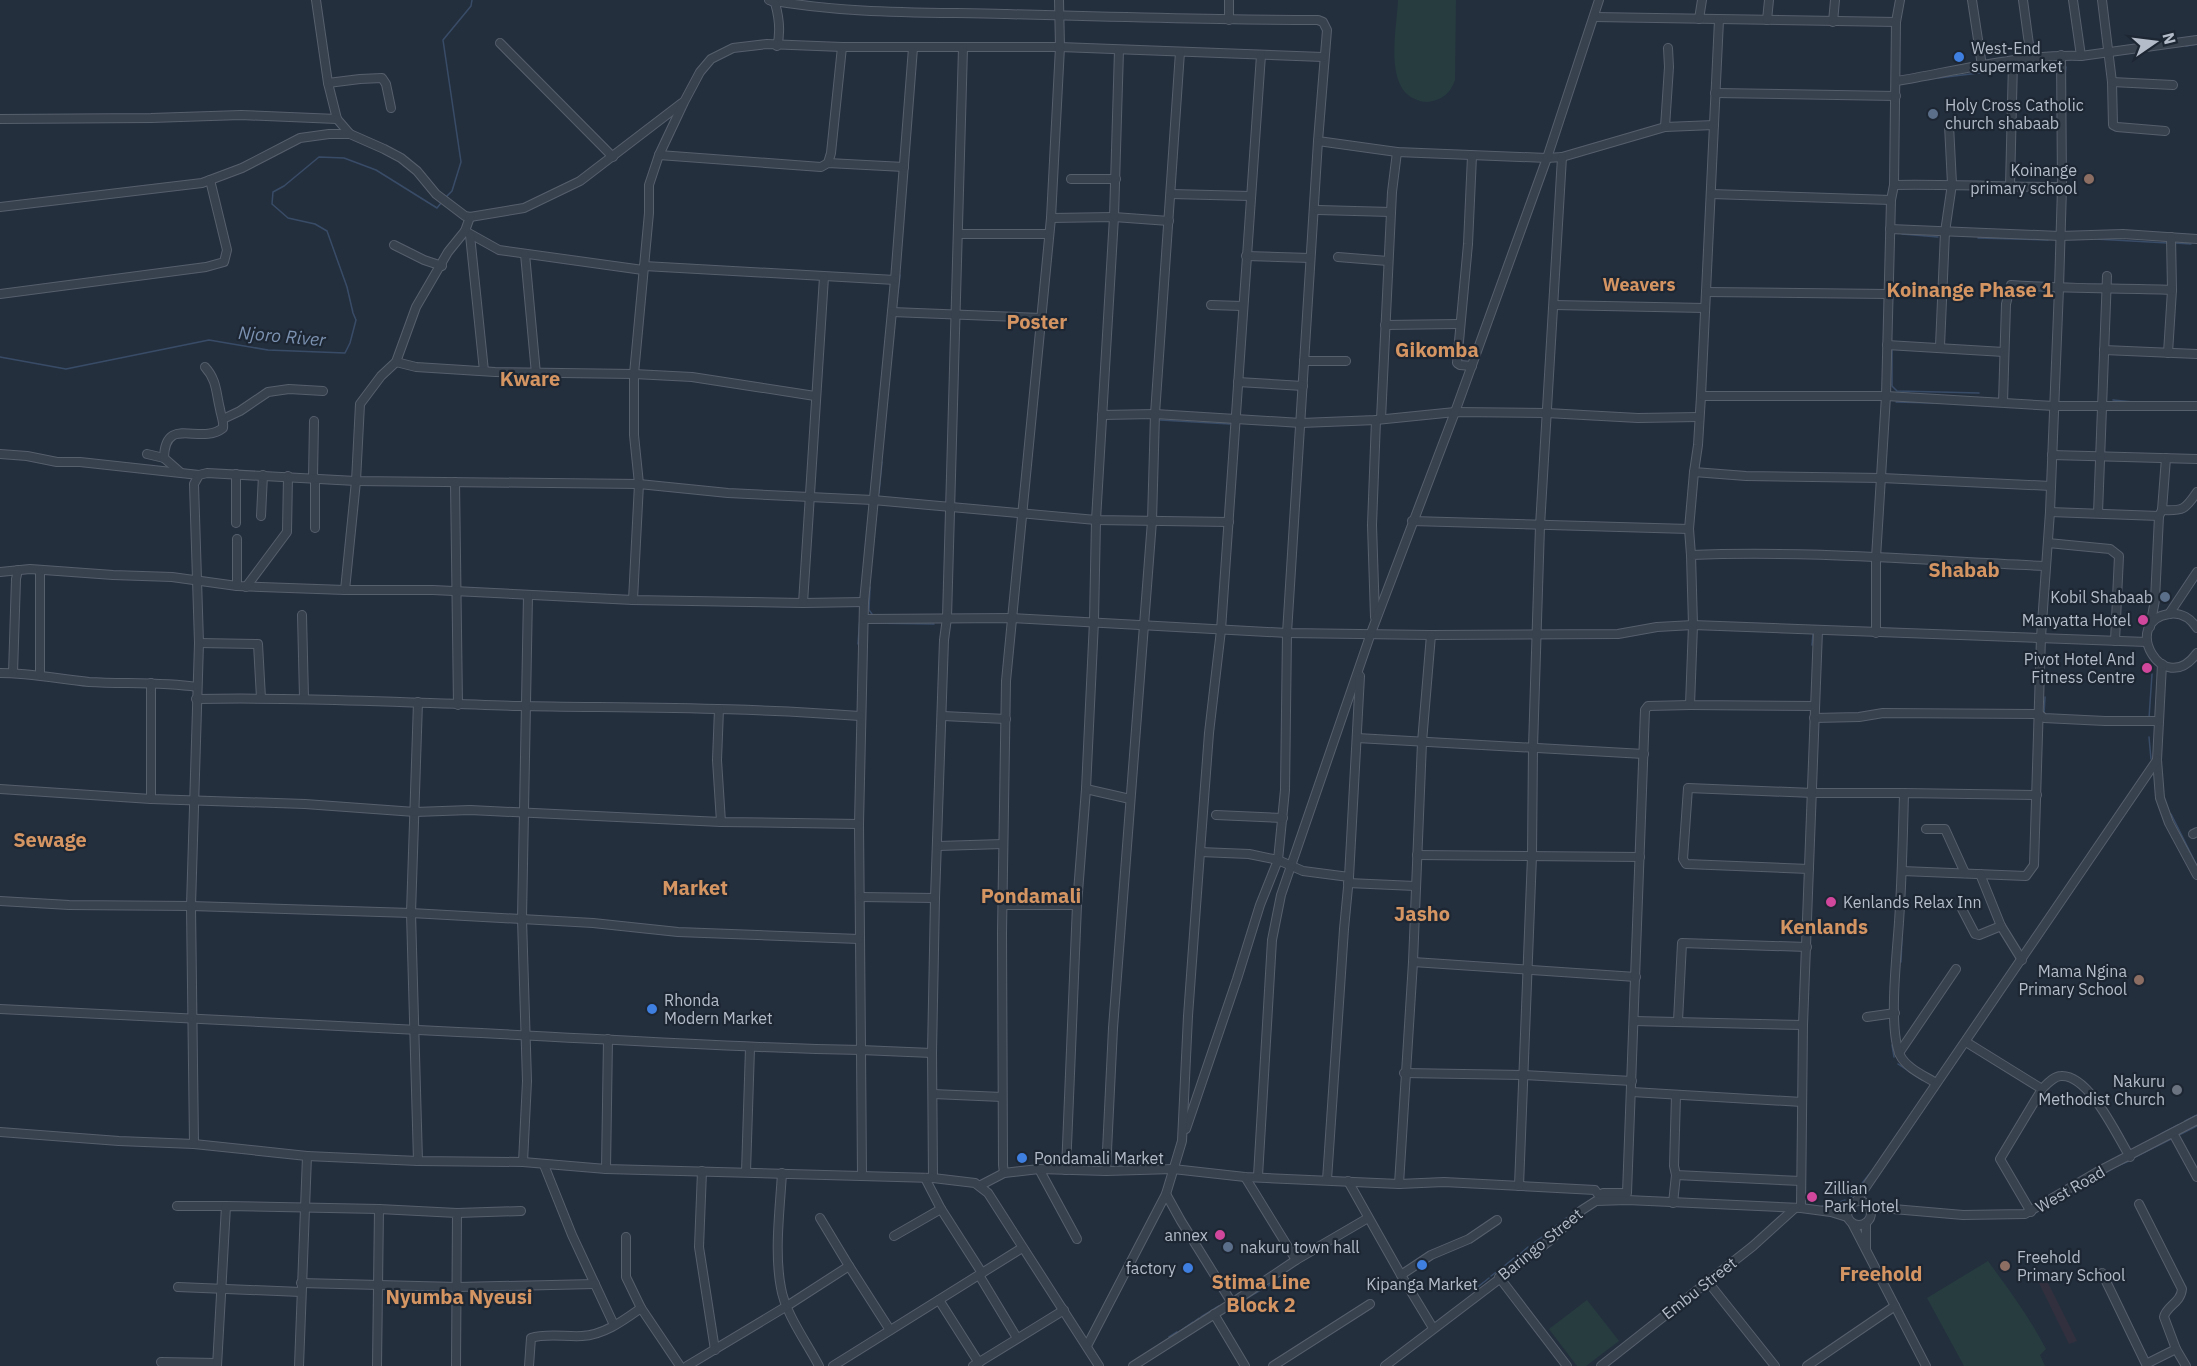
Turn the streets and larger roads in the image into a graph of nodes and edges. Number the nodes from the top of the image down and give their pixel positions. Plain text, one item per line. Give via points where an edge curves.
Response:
1 (316, 0) edge
2 (769, 0) edge
3 (1059, 0) edge
4 (1229, 0) edge
5 (1599, 0) edge
6 (1702, 0) edge
7 (1769, 0) edge
8 (1835, 0) edge
9 (1900, 0) edge
10 (1972, 0) edge
11 (2023, 0) edge
12 (2073, 0) edge
13 (2102, 0) edge
14 (825, 4) edge
15 (1059, 16) junction
16 (1594, 17) junction
17 (1699, 19) junction
18 (1229, 20) junction
19 (1719, 20) junction
20 (1767, 20) junction
21 (1833, 22) junction
22 (1896, 22) junction
23 (2197, 40) edge
24 (500, 43) dead end
25 (777, 46) junction
26 (843, 47) junction
27 (913, 48) junction
28 (963, 48) junction
29 (1060, 48) junction
30 (1668, 48) dead end
31 (1119, 50) junction
32 (1180, 52) junction
33 (2109, 52) junction
34 (1261, 55) junction
35 (2061, 55) junction
36 (2080, 56) junction
37 (1323, 57) junction
38 (2031, 59) junction
39 (2013, 62) junction
40 (1982, 66) junction
41 (1897, 81) junction
42 (2112, 82) junction
43 (328, 83) junction
44 (2173, 85) dead end
45 (1715, 93) junction
46 (1896, 96) junction
47 (684, 102) junction
48 (391, 108) dead end
49 (0, 118) edge
50 (338, 119) junction
51 (1713, 125) junction
52 (1949, 125) dead end
53 (1665, 127) junction
54 (2165, 131) dead end
55 (350, 134) junction
56 (1318, 141) junction
57 (1397, 152) junction
58 (659, 155) junction
59 (1472, 156) junction
60 (613, 157) junction
61 (1563, 157) junction
62 (1547, 158) junction
63 (828, 163) junction
64 (904, 167) junction
65 (1071, 178) dead end
66 (1116, 179) junction
67 (210, 180) junction
68 (1952, 184) junction
69 (1894, 185) junction
70 (2010, 187) junction
71 (2062, 187) junction
72 (1171, 194) junction
73 (1710, 194) junction
74 (1250, 196) junction
75 (1891, 200) junction
76 (0, 207) edge
77 (1318, 210) dead end
78 (1390, 212) junction
79 (1114, 217) junction
80 (470, 218) junction
81 (1051, 218) junction
82 (1169, 221) junction
83 (1890, 229) junction
84 (1945, 232) junction
85 (467, 233) junction
86 (959, 234) junction
87 (1049, 234) junction
88 (2060, 236) junction
89 (2171, 237) junction
90 (2197, 239) edge
91 (394, 245) dead end
92 (525, 254) junction
93 (1246, 256) junction
94 (1338, 257) dead end
95 (1310, 258) junction
96 (1388, 261) junction
97 (442, 266) junction
98 (643, 268) junction
99 (2107, 276) dead end
100 (824, 277) junction
101 (895, 280) junction
102 (2059, 288) junction
103 (2106, 288) junction
104 (2172, 290) junction
105 (1706, 292) junction
106 (0, 294) edge
107 (1888, 294) junction
108 (1211, 305) dead end
109 (1554, 305) junction
110 (1242, 306) junction
111 (1705, 308) junction
112 (892, 312) junction
113 (956, 314) junction
114 (1041, 318) junction
115 (1460, 324) junction
116 (1385, 325) junction
117 (1887, 345) junction
118 (1940, 346) junction
119 (2104, 350) junction
120 (2004, 352) junction
121 (2168, 353) junction
122 (2197, 354) edge
123 (1304, 361) junction
124 (1346, 361) dead end
125 (396, 362) junction
126 (1472, 366) junction
127 (205, 367) dead end
128 (484, 371) junction
129 (536, 374) junction
130 (634, 374) junction
131 (1238, 382) junction
132 (1303, 386) junction
133 (323, 391) dead end
134 (815, 396) junction
135 (1701, 396) junction
136 (1886, 396) junction
137 (2002, 402) junction
138 (2102, 405) junction
139 (2054, 406) junction
140 (2197, 406) edge
141 (1455, 412) junction
142 (1547, 413) junction
143 (1155, 414) junction
144 (1102, 415) junction
145 (1699, 417) junction
146 (223, 419) junction
147 (1378, 419) junction
148 (1234, 420) junction
149 (314, 421) dead end
150 (1301, 423) junction
151 (0, 454) edge
152 (147, 454) dead end
153 (2052, 455) junction
154 (2099, 456) junction
155 (164, 458) junction
156 (2166, 458) junction
157 (2197, 459) edge
158 (180, 472) junction
159 (1694, 472) junction
160 (236, 474) junction
161 (199, 475) junction
162 (263, 475) junction
163 (288, 476) junction
164 (314, 478) junction
165 (1882, 478) junction
166 (356, 481) junction
167 (455, 482) junction
168 (639, 484) junction
169 (2051, 486) junction
170 (2197, 492) edge
171 (808, 496) junction
172 (873, 500) junction
173 (949, 507) junction
174 (2050, 512) junction
175 (1023, 513) junction
176 (2098, 513) junction
177 (2160, 513) junction
178 (261, 516) dead end
179 (1096, 520) junction
180 (1152, 521) junction
181 (1412, 521) junction
182 (1228, 522) junction
183 (236, 523) dead end
184 (1540, 526) junction
185 (315, 528) dead end
186 (1689, 530) junction
187 (237, 539) dead end
188 (2048, 543) junction
189 (1691, 555) junction
190 (1876, 558) junction
191 (2045, 566) junction
192 (18, 570) junction
193 (40, 570) junction
194 (0, 572) edge
195 (2197, 573) edge
196 (198, 580) junction
197 (242, 586) junction
198 (345, 590) junction
199 (457, 592) junction
200 (528, 595) junction
201 (633, 600) junction
202 (864, 602) junction
203 (803, 603) junction
204 (2169, 614) junction
205 (302, 615) dead end
206 (864, 618) junction
207 (947, 618) junction
208 (1013, 618) junction
209 (1094, 621) junction
210 (1375, 623) junction
211 (1144, 624) junction
212 (1693, 624) junction
213 (2150, 627) junction
214 (2197, 628) edge
215 (1221, 630) junction
216 (1818, 630) junction
217 (1287, 633) junction
218 (1371, 633) junction
219 (1875, 633) junction
220 (1431, 635) junction
221 (1537, 635) junction
222 (2041, 638) junction
223 (2115, 641) junction
224 (2147, 642) junction
225 (199, 643) junction
226 (2197, 652) edge
227 (1360, 664) junction
228 (2162, 664) junction
229 (0, 673) edge
230 (14, 673) junction
231 (40, 675) junction
232 (151, 683) junction
233 (197, 687) junction
234 (261, 698) junction
235 (304, 698) junction
236 (196, 699) junction
237 (418, 702) junction
238 (458, 705) junction
239 (1690, 705) junction
240 (525, 706) junction
241 (1815, 706) junction
242 (718, 709) junction
243 (2039, 714) junction
244 (860, 716) junction
245 (943, 716) junction
246 (1814, 718) junction
247 (1005, 719) junction
248 (2159, 721) junction
249 (1356, 738) junction
250 (1422, 742) junction
251 (1533, 747) junction
252 (1644, 754) junction
253 (2157, 760) junction
254 (0, 789) edge
255 (1086, 789) junction
256 (1813, 793) junction
257 (1904, 793) junction
258 (2037, 795) junction
259 (151, 799) junction
260 (1130, 799) junction
261 (194, 800) junction
262 (416, 812) junction
263 (524, 813) junction
264 (1216, 814) dead end
265 (1283, 818) junction
266 (721, 822) junction
267 (859, 824) junction
268 (1926, 829) dead end
269 (1003, 844) junction
270 (938, 846) junction
271 (1200, 852) junction
272 (1417, 855) junction
273 (1532, 856) junction
274 (1640, 857) junction
275 (1278, 860) junction
276 (1290, 866) junction
277 (1809, 869) junction
278 (1902, 871) junction
279 (1965, 873) junction
280 (1980, 874) junction
281 (2197, 875) edge
282 (1349, 880) junction
283 (1415, 886) junction
284 (860, 897) junction
285 (935, 898) junction
286 (0, 901) edge
287 (1003, 905) junction
288 (1077, 905) junction
289 (191, 906) junction
290 (1962, 909) dead end
291 (411, 913) junction
292 (522, 919) junction
293 (2001, 927) junction
294 (860, 939) junction
295 (1807, 947) junction
296 (2022, 960) junction
297 (1413, 962) junction
298 (1956, 969) dead end
299 (1528, 970) junction
300 (1636, 977) junction
301 (0, 1009) edge
302 (1895, 1013) junction
303 (1867, 1017) dead end
304 (193, 1021) junction
305 (1634, 1021) junction
306 (1678, 1022) junction
307 (1803, 1026) junction
308 (414, 1029) junction
309 (525, 1035) junction
310 (608, 1039) junction
311 (1966, 1042) junction
312 (750, 1048) junction
313 (861, 1050) junction
314 (932, 1053) junction
315 (1899, 1053) junction
316 (1404, 1073) junction
317 (1522, 1076) junction
318 (1632, 1081) junction
319 (1936, 1083) junction
320 (2042, 1089) junction
321 (1632, 1092) junction
322 (933, 1094) junction
323 (1676, 1095) junction
324 (1002, 1097) junction
325 (1803, 1102) junction
326 (2197, 1120) edge
327 (0, 1131) edge
328 (2173, 1133) junction
329 (1182, 1141) junction
330 (194, 1144) junction
331 (307, 1156) junction
332 (2130, 1157) junction
333 (418, 1161) junction
334 (523, 1162) junction
335 (544, 1165) junction
336 (606, 1169) junction
337 (1039, 1169) junction
338 (1173, 1169) junction
339 (1066, 1170) junction
340 (1106, 1171) junction
341 (702, 1172) junction
342 (746, 1172) junction
343 (782, 1173) junction
344 (1004, 1173) junction
345 (1676, 1175) junction
346 (862, 1176) junction
347 (1258, 1176) junction
348 (1245, 1177) junction
349 (2197, 1177) edge
350 (929, 1178) junction
351 (1327, 1180) junction
352 (1348, 1181) junction
353 (1801, 1181) junction
354 (1399, 1184) junction
355 (981, 1185) junction
356 (1519, 1186) junction
357 (1166, 1194) junction
358 (1601, 1197) junction
359 (1673, 1203) junction
360 (1864, 1203) junction
361 (2139, 1204) dead end
362 (177, 1206) dead end
363 (226, 1206) junction
364 (304, 1207) junction
365 (1848, 1207) junction
366 (1798, 1208) junction
367 (380, 1209) junction
368 (941, 1209) junction
369 (1895, 1210) junction
370 (521, 1211) dead end
371 (1831, 1212) junction
372 (2031, 1212) junction
373 (458, 1213) junction
374 (820, 1218) dead end
375 (1368, 1218) junction
376 (1497, 1220) dead end
377 (1850, 1220) junction
378 (1868, 1220) junction
379 (894, 1236) dead end
380 (627, 1237) dead end
381 (1077, 1239) dead end
382 (1022, 1248) junction
383 (1866, 1252) junction
384 (1296, 1260) junction
385 (849, 1266) junction
386 (2102, 1273) dead end
387 (980, 1274) junction
388 (1401, 1275) junction
389 (1499, 1277) junction
390 (1708, 1282) junction
391 (595, 1284) junction
392 (378, 1285) junction
393 (178, 1287) dead end
394 (301, 1287) junction
395 (457, 1287) junction
396 (221, 1289) junction
397 (939, 1300) junction
398 (1232, 1303) junction
399 (1370, 1304) dead end
400 (787, 1306) junction
401 (1895, 1306) junction
402 (641, 1308) junction
403 (1064, 1310) junction
404 (1214, 1314) junction
405 (614, 1325) junction
406 (1433, 1328) junction
407 (890, 1330) junction
408 (1017, 1338) junction
409 (1087, 1346) junction
410 (2176, 1349) junction
411 (715, 1350) junction
412 (851, 1354) junction
413 (161, 1362) dead end
414 (217, 1364) edge
415 (976, 1364) edge
416 (1606, 1364) edge
417 (2145, 1365) edge
418 (299, 1366) edge
419 (377, 1366) edge
420 (456, 1366) edge
421 (529, 1366) edge
422 (680, 1366) edge
423 (687, 1366) edge
424 (819, 1366) edge
425 (833, 1366) edge
426 (854, 1366) edge
427 (1099, 1366) edge
428 (1133, 1366) edge
429 (1245, 1366) edge
430 (1273, 1366) edge
431 (1384, 1366) edge
432 (1567, 1366) edge
433 (1775, 1366) edge
434 (1807, 1366) edge
435 (1926, 1366) edge
436 (2186, 1366) edge

1 - 43 street
2 - 14 street
2 - 25 street via 777,13
3 - 15 street
4 - 18 street
5 - 16 street
6 - 17 street
7 - 20 street
8 - 21 street
9 - 22 street
10 - 40 street
11 - 38 street
12 - 36 street
13 - 33 street
14 - 15 street
15 - 18 street
15 - 29 street
16 - 17 street
16 - 62 street
17 - 19 street
18 - 37 street via 1318,20 1327,30
19 - 20 street
19 - 45 street
20 - 21 street
21 - 22 street
22 - 41 street
23 - 33 street
24 - 60 street
25 - 26 street
25 - 47 street via 738,47 716,56 700,72
26 - 27 street
26 - 63 street
27 - 28 street
27 - 64 street
28 - 29 street
28 - 86 street
29 - 31 street
29 - 81 street
30 - 53 street
31 - 32 street
31 - 66 street
32 - 34 street
32 - 72 street
33 - 36 street
33 - 42 street
34 - 37 street
34 - 74 street
35 - 36 street
35 - 38 street
35 - 71 street
37 - 56 street
38 - 39 street
39 - 40 street
39 - 70 street
40 - 41 street
41 - 46 street
42 - 44 street
42 - 54 street via 2113,125
43 - 48 street via 382,78
43 - 50 street
45 - 46 street
45 - 51 street
46 - 69 street
47 - 58 street
47 - 60 street
49 - 50 street via 241,115
50 - 55 street
51 - 53 street
51 - 73 street
52 - 68 street
53 - 61 street
55 - 67 street via 300,138
55 - 80 street via 401,158 436,194
56 - 57 street
56 - 95 street
57 - 59 street
57 - 78 street
58 - 63 street via 821,167
58 - 98 street via 649,185
59 - 62 street
59 - 115 street
60 - 80 street via 580,181 524,208
61 - 62 street
61 - 109 street
62 - 126 street
63 - 64 street
64 - 101 street
65 - 66 street
66 - 79 street
67 - 76 street
67 - 106 street via 227,250 224,262
68 - 69 street
68 - 70 street
68 - 84 street
69 - 75 street
70 - 71 street
71 - 88 street
72 - 74 street
72 - 82 street
73 - 75 street
73 - 105 street
74 - 93 street
75 - 83 street
77 - 78 street
78 - 96 street
79 - 81 street
79 - 82 street
79 - 144 street
80 - 85 street
81 - 87 street
82 - 143 street
83 - 84 street
83 - 107 street
84 - 88 street
84 - 118 street
85 - 92 street via 500,250
85 - 97 street via 448,252
85 - 128 street
86 - 87 street
86 - 113 street
87 - 114 street
88 - 89 street
88 - 102 street
89 - 90 street
89 - 104 street
91 - 97 street
92 - 98 street
92 - 129 street
93 - 95 street
93 - 110 street
94 - 96 street
95 - 123 street
96 - 116 street
97 - 125 street via 416,307
98 - 100 street
98 - 130 street
99 - 103 street
100 - 101 street
100 - 134 street
101 - 112 street
102 - 103 street
102 - 120 street via 2011,285
102 - 139 street
103 - 104 street
103 - 119 street
104 - 121 street
105 - 107 street
105 - 111 street
107 - 117 street
108 - 110 street
109 - 111 street
109 - 142 street
110 - 131 street
111 - 135 street
112 - 113 street
112 - 172 street
113 - 114 street
113 - 173 street
114 - 175 street
115 - 116 street
115 - 126 street via 1457,364
116 - 147 street
117 - 118 street
117 - 136 street
118 - 120 street
119 - 121 street
119 - 138 street
120 - 137 street
121 - 122 street
123 - 124 street
123 - 132 street
125 - 128 street
125 - 166 street via 360,404
126 - 141 street
127 - 146 street via 214,380
128 - 129 street
129 - 130 street
130 - 134 street via 692,377
130 - 168 street
131 - 132 street
131 - 148 street
132 - 150 street
133 - 146 street via 268,392
134 - 171 street
135 - 136 street
135 - 145 street
136 - 137 street
136 - 165 street
137 - 139 street
138 - 139 street
138 - 140 street
138 - 154 street
139 - 153 street
141 - 142 street
141 - 147 street
141 - 181 street
142 - 145 street
142 - 184 street
143 - 144 street
143 - 148 street
143 - 180 street
144 - 179 street
145 - 159 street
146 - 155 street via 223,428 212,434 171,435 165,444
147 - 150 street
147 - 210 street via 1372,525
148 - 150 street
148 - 182 street
149 - 164 street
150 - 217 street
151 - 158 street
152 - 155 street
153 - 154 street
153 - 169 street
154 - 156 street
154 - 176 street
155 - 158 street
156 - 157 street
156 - 177 street
158 - 161 street
159 - 165 street
159 - 186 street
160 - 161 street
160 - 162 street
160 - 183 street
161 - 196 street via 194,484
162 - 163 street
162 - 178 street
163 - 164 street
163 - 197 street via 287,532
164 - 166 street
164 - 185 street
165 - 169 street
165 - 190 street
166 - 167 street
166 - 198 street
167 - 168 street
167 - 199 street
168 - 171 street
168 - 201 street
169 - 174 street
170 - 177 street via 2179,511
171 - 172 street
171 - 203 street
172 - 173 street
172 - 202 street
173 - 175 street
173 - 207 street
174 - 176 street
174 - 188 street
175 - 179 street
175 - 208 street
176 - 177 street
177 - 213 street
179 - 180 street
179 - 209 street
180 - 182 street
180 - 211 street
181 - 184 street
181 - 210 street
182 - 215 street
184 - 186 street
184 - 221 street
186 - 189 street
187 - 197 street
188 - 191 street
188 - 223 street via 2110,549 2119,556
189 - 190 street
189 - 212 street
190 - 191 street
190 - 219 street
191 - 222 street
192 - 193 street
192 - 194 street
192 - 230 street
193 - 196 street
193 - 231 street
195 - 204 street
196 - 197 street
196 - 225 street
197 - 198 street
198 - 199 street
199 - 200 street
199 - 238 street
200 - 201 street
200 - 240 street
201 - 203 street
202 - 203 street
202 - 206 street
204 - 213 street
204 - 214 street via 2186,616
205 - 235 street
206 - 207 street
206 - 244 street
207 - 208 street
207 - 245 street
208 - 209 street
208 - 247 street
209 - 211 street
209 - 255 street
210 - 218 street
211 - 215 street
211 - 260 street
212 - 216 street
212 - 221 street via 1628,633
212 - 239 street
213 - 224 street
215 - 217 street
215 - 271 street
216 - 219 street
216 - 241 street
217 - 218 street
217 - 265 street
218 - 220 street
218 - 227 street
219 - 222 street
220 - 221 street
220 - 250 street
221 - 251 street
222 - 223 street
222 - 243 street
223 - 224 street
224 - 228 street via 2154,659
225 - 233 street
225 - 234 street via 258,644
226 - 228 street via 2186,664
227 - 249 street
227 - 276 street
228 - 248 street
229 - 230 street
230 - 231 street
231 - 232 street via 90,682
232 - 233 street
232 - 259 street
233 - 236 street
234 - 235 street
234 - 236 street
235 - 237 street
236 - 261 street
237 - 238 street
237 - 262 street
238 - 240 street
239 - 241 street
239 - 252 street via 1646,707
240 - 242 street
240 - 263 street
241 - 246 street
242 - 244 street
242 - 266 street
243 - 246 street via 1883,713
243 - 248 street via 2105,721
243 - 258 street
244 - 267 street
245 - 247 street
245 - 270 street
246 - 256 street
247 - 269 street
248 - 253 street
249 - 250 street
249 - 282 street
250 - 251 street
250 - 272 street
251 - 252 street
251 - 273 street
252 - 274 street
253 - 281 street via 2163,808
253 - 296 street
254 - 259 street
255 - 260 street
255 - 288 street
256 - 257 street
256 - 277 street
256 - 277 street via 1689,787 1684,836 1686,864
257 - 258 street
257 - 278 street
258 - 280 street via 2036,857 2031,871 2026,876
259 - 261 street
260 - 340 street
261 - 262 street
261 - 289 street
262 - 263 street
262 - 291 street
263 - 266 street
263 - 292 street
264 - 265 street
265 - 275 street
266 - 267 street
267 - 284 street
268 - 279 street via 1945,829
269 - 270 street
269 - 287 street
270 - 285 street
271 - 275 street via 1249,854
271 - 329 street
272 - 273 street
272 - 283 street
273 - 274 street
273 - 299 street
274 - 300 street
275 - 276 street
275 - 329 street
276 - 282 street
276 - 347 street via 1272,940
277 - 295 street
278 - 279 street
278 - 302 street
279 - 280 street
280 - 293 street
282 - 283 street
282 - 351 street
283 - 297 street
284 - 285 street
284 - 294 street
285 - 314 street
286 - 289 street
287 - 288 street
287 - 324 street
288 - 339 street
289 - 291 street
289 - 304 street
290 - 293 street via 1976,934
291 - 292 street
291 - 308 street
292 - 294 street via 678,932
292 - 309 street
293 - 296 street
294 - 313 street
295 - 306 street via 1682,943
295 - 307 street
296 - 311 street
297 - 299 street
297 - 316 street
298 - 315 street
299 - 300 street
299 - 317 street
300 - 305 street
301 - 304 street
302 - 303 street
302 - 315 street
304 - 308 street
304 - 330 street
305 - 306 street
305 - 318 street
306 - 307 street
307 - 325 street
308 - 309 street
308 - 333 street
309 - 310 street
309 - 334 street
310 - 312 street
310 - 336 street
311 - 319 street
311 - 320 street
312 - 313 street
312 - 342 street
313 - 314 street
313 - 346 street
314 - 322 street
315 - 319 street via 1909,1065
316 - 317 street
316 - 354 street
317 - 318 street
317 - 356 street
318 - 321 street
319 - 360 street via 1868,1184
320 - 332 street via 2062,1076 2084,1086
320 - 372 street via 2000,1159
321 - 323 street
321 - 358 street via 1627,1193 1603,1192
322 - 324 street
322 - 350 street
323 - 325 street
323 - 345 street
324 - 344 street
325 - 353 street
326 - 328 street, West Road
327 - 330 street
328 - 332 street, West Road
328 - 349 street
329 - 338 street
330 - 331 street
331 - 333 street
331 - 364 street
332 - 372 street, West Road
333 - 334 street
334 - 335 street
335 - 336 street
335 - 391 street
336 - 341 street
337 - 339 street
337 - 344 street
337 - 381 street
338 - 340 street
338 - 348 street
338 - 357 street
339 - 340 street
341 - 342 street
341 - 411 street via 699,1246
342 - 343 street
343 - 346 street
343 - 400 street via 779,1258
344 - 355 street
345 - 353 street
345 - 359 street
346 - 350 street
347 - 348 street
347 - 351 street
348 - 384 street
350 - 355 street
350 - 368 street
351 - 352 street
352 - 354 street
352 - 375 street
353 - 366 street
354 - 356 street
355 - 382 street
356 - 358 street via 1595,1190
357 - 398 street
357 - 409 street
358 - 359 street, Baringo Street
358 - 389 street, Baringo Street
359 - 366 street, Baringo Street
360 - 365 street
360 - 369 street, West Road
360 - 378 street
361 - 410 street via 2182,1289 2176,1303 2164,1314
362 - 363 street
363 - 364 street
363 - 396 street
364 - 367 street
364 - 394 street
365 - 371 street, Baringo Street
365 - 377 street
366 - 371 street, Baringo Street
366 - 390 street, Embu Street
367 - 373 street
367 - 392 street
368 - 379 street
368 - 387 street
369 - 372 street, West Road via 1963,1215
369 - 378 street, West Road
370 - 373 street
371 - 377 street, Baringo Street
373 - 395 street
374 - 385 street
375 - 384 street
375 - 388 street
376 - 388 street
377 - 378 street, West Road via 1859,1225
377 - 383 street
378 - 383 street
380 - 402 street via 626,1276
382 - 387 street
382 - 403 street
383 - 401 street
384 - 398 street
385 - 400 street
385 - 407 street
386 - 417 street
387 - 397 street
387 - 408 street
388 - 406 street
389 - 406 street, Baringo Street
389 - 432 street
390 - 416 street, Embu Street
390 - 433 street
391 - 395 street
391 - 405 street
392 - 394 street
392 - 395 street
392 - 419 street
393 - 396 street
394 - 396 street
394 - 418 street
395 - 420 street
396 - 414 street
397 - 407 street
397 - 415 street
398 - 404 street
399 - 430 street
400 - 411 street
400 - 424 street
401 - 434 street
401 - 435 street
402 - 405 street
402 - 422 street
403 - 408 street
403 - 409 street
404 - 428 street
404 - 429 street
405 - 421 street via 585,1336 531,1338
406 - 431 street, Baringo Street
407 - 412 street
408 - 415 street
409 - 427 street
410 - 417 street
410 - 436 street
411 - 423 street
412 - 425 street
412 - 426 street
413 - 414 street

